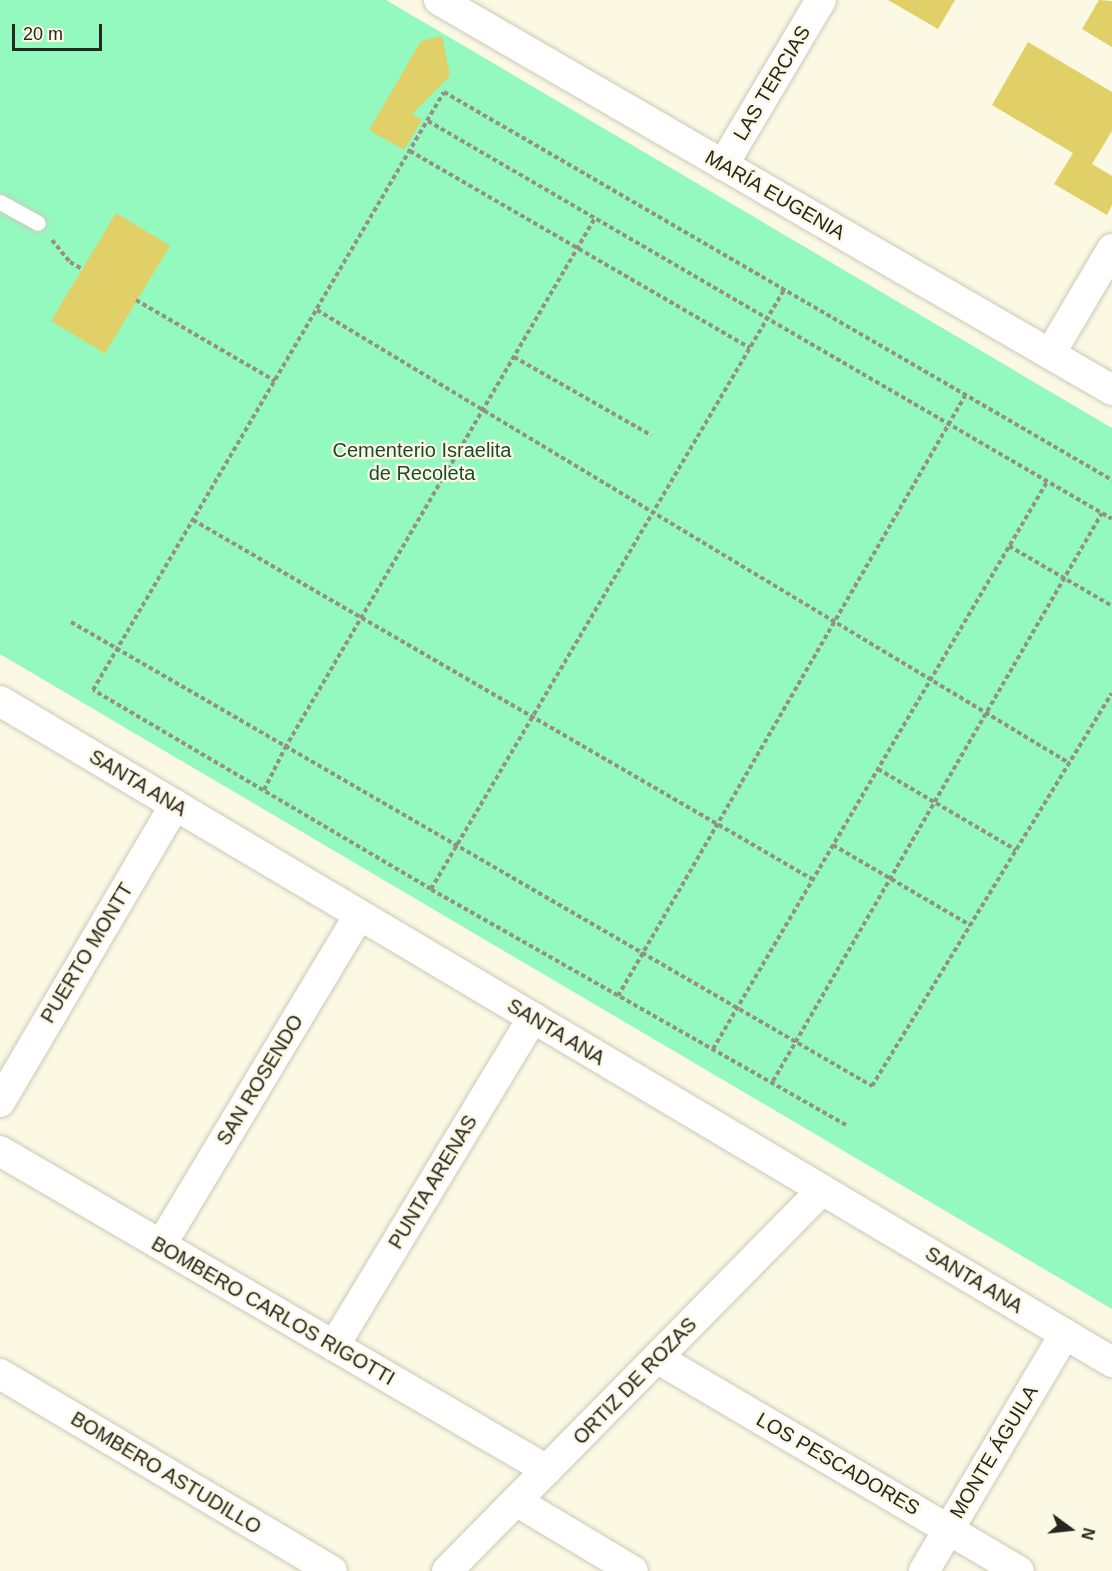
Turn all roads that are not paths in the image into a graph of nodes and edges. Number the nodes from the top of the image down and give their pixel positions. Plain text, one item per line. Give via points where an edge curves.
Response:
1 (439, 0) edge
2 (821, 0) edge
3 (723, 165) junction
4 (0, 202) edge
5 (38, 224) road end
6 (1112, 249) edge
7 (1050, 354) junction
8 (1112, 390) edge
9 (0, 701) edge
10 (175, 805) junction
11 (359, 915) junction
12 (533, 1018) junction
13 (0, 1102) edge
14 (0, 1151) edge
15 (822, 1190) junction
16 (161, 1245) junction
17 (1065, 1334) junction
18 (334, 1346) junction
19 (657, 1358) junction
20 (1112, 1362) edge
21 (0, 1374) edge
22 (547, 1470) junction
23 (516, 1501) junction
24 (948, 1529) junction
25 (332, 1571) edge
26 (447, 1571) edge
27 (633, 1571) edge
28 (924, 1571) edge
29 (1019, 1571) edge

1 - 3 street, MARÍA EUGENIA
2 - 3 street, LAS TERCIAS
3 - 7 street, MARÍA EUGENIA
4 - 5 lane
6 - 7 street
7 - 8 street, MARÍA EUGENIA
9 - 10 street, SANTA ANA
10 - 11 street, SANTA ANA
10 - 13 street, PUERTO MONTT
11 - 12 street, SANTA ANA
11 - 16 street, SAN ROSENDO
12 - 15 street, SANTA ANA
12 - 18 street, PUNTA ARENAS
14 - 16 street, BOMBERO CARLOS RIGOTTI
15 - 17 street, SANTA ANA
15 - 19 street, ORTIZ DE ROZAS
16 - 18 street, BOMBERO CARLOS RIGOTTI
17 - 20 street, SANTA ANA
17 - 24 street, MONTE ÁGUILA
18 - 22 street, BOMBERO CARLOS RIGOTTI
19 - 22 street, ORTIZ DE ROZAS
19 - 24 street, LOS PESCADORES
21 - 25 street, BOMBERO ASTUDILLO
22 - 23 street, ORTIZ DE ROZAS
23 - 26 street, ORTIZ DE ROZAS
23 - 27 street
24 - 28 street, MONTE ÁGUILA
24 - 29 street, LOS PESCADORES

